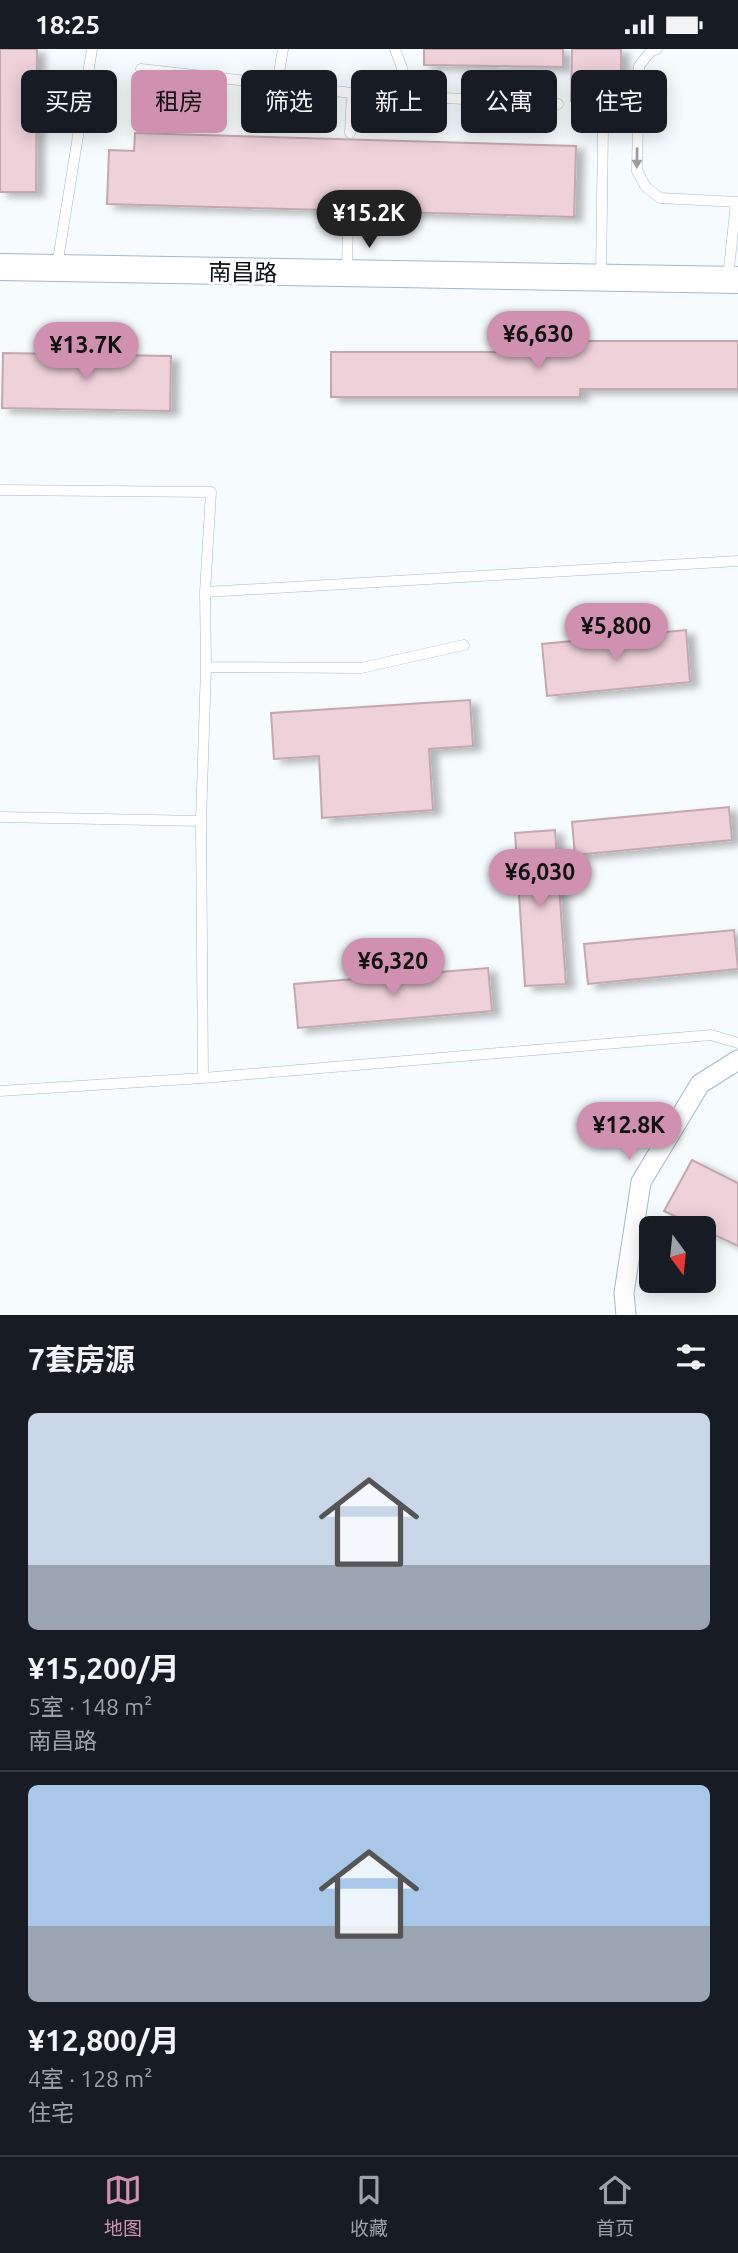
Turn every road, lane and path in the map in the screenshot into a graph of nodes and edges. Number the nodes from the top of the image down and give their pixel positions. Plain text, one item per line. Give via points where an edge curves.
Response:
1 (92, 49) edge
2 (283, 49) edge
3 (395, 49) edge
4 (657, 49) edge
5 (141, 69) dead end
6 (280, 70) edge
7 (401, 70) edge
8 (241, 81) edge
9 (447, 98) edge
10 (558, 104) dead end
11 (351, 113) edge
12 (350, 133) dead end
13 (603, 133) edge
14 (737, 202) edge
15 (348, 220) dead end
16 (0, 267) edge
17 (57, 268) junction
18 (347, 273) junction
19 (601, 278) junction
20 (733, 280) edge
21 (0, 490) edge
22 (738, 561) edge
23 (205, 592) junction
24 (464, 645) dead end
25 (206, 667) junction
26 (0, 817) edge
27 (201, 821) junction
28 (738, 1043) edge
29 (738, 1060) edge
30 (203, 1078) junction
31 (0, 1091) edge
32 (626, 1315) edge

1 - 17 lane
2 - 6 lane
3 - 7 lane
4 -> 14 lane via 639,66 637,171 646,187 660,198
5 - 8 lane
9 - 10 lane
11 - 12 lane
13 - 19 lane
14 - 20 lane
15 - 18 lane
16 - 17 main road, 南昌路
17 - 18 main road, 南昌路
18 - 19 main road, 南昌路
19 - 20 main road, 南昌路
21 - 23 lane via 211,492
22 - 23 lane
23 - 25 lane
24 - 25 lane via 361,668
25 - 27 lane
26 - 27 lane
27 - 30 lane
28 - 30 lane via 711,1035
29 - 32 street via 700,1084 641,1182 624,1293
30 - 31 lane

